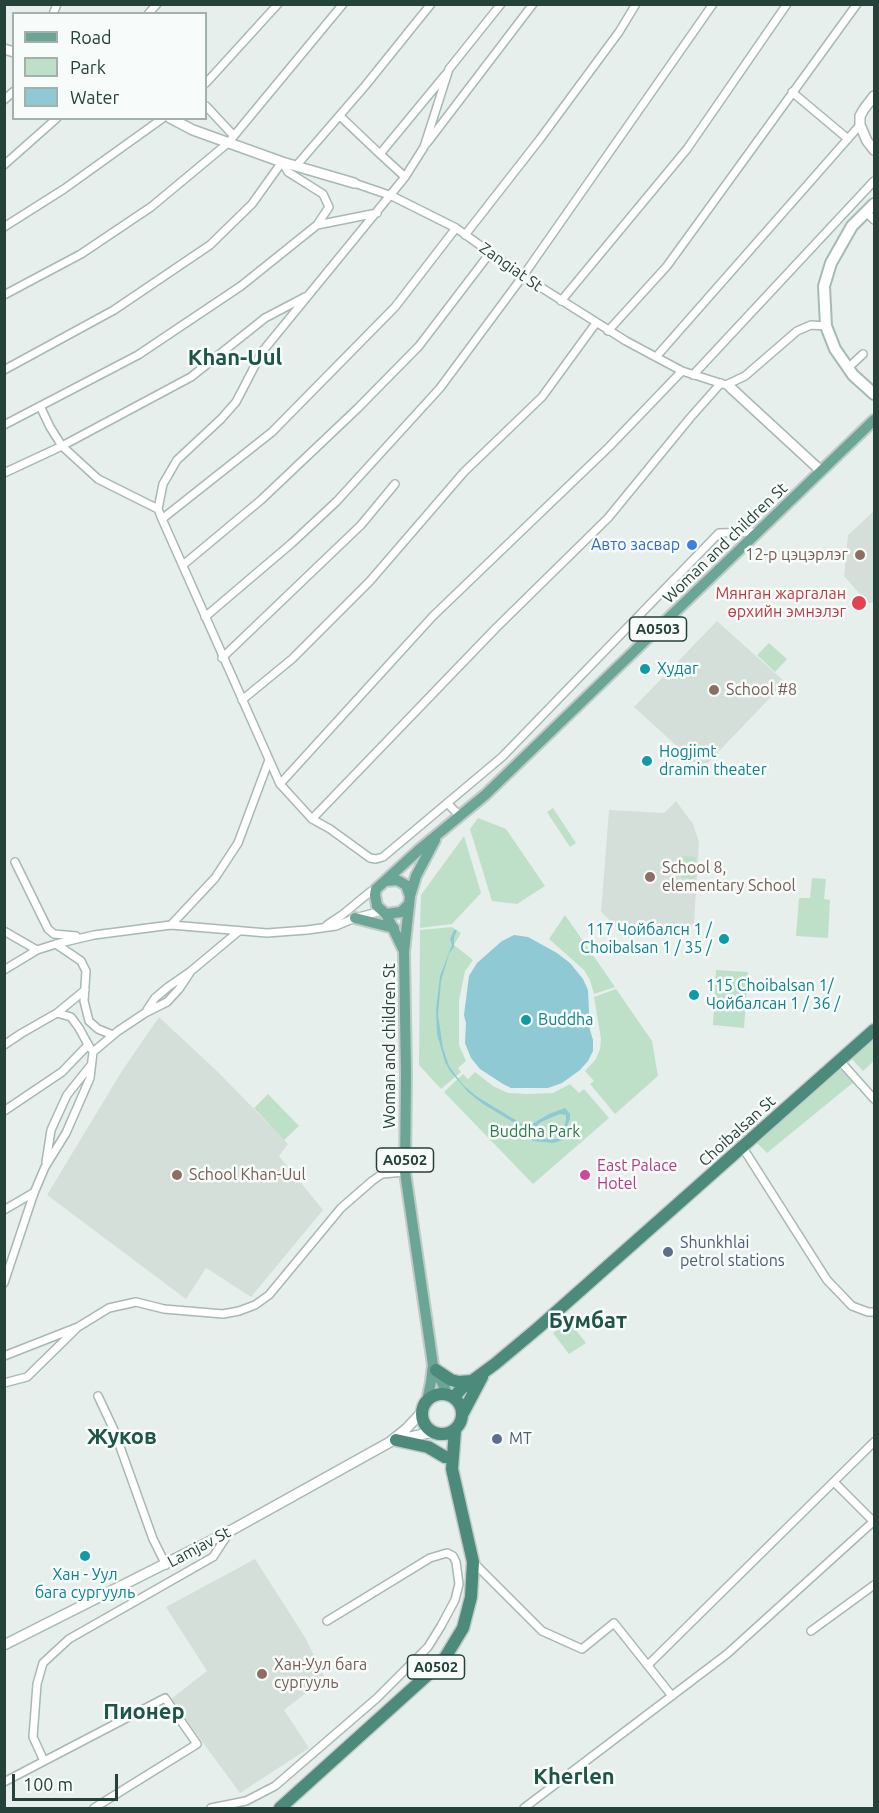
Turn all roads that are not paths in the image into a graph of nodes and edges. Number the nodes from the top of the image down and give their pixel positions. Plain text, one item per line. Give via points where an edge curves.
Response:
1 (278, 4) edge
2 (343, 4) edge
3 (431, 4) edge
4 (501, 4) edge
5 (533, 4) edge
6 (636, 4) edge
7 (713, 4) edge
8 (787, 4) edge
9 (857, 4) edge
10 (449, 69) junction
11 (207, 82) edge
12 (792, 92) junction
13 (874, 96) edge
14 (207, 107) edge
15 (340, 116) junction
16 (55, 120) edge
17 (159, 120) edge
18 (174, 120) edge
19 (860, 125) junction
20 (231, 139) junction
21 (848, 139) junction
22 (424, 147) junction
23 (874, 150) edge
24 (380, 154) junction
25 (282, 162) junction
26 (4, 165) edge
27 (296, 166) junction
28 (405, 177) junction
29 (874, 181) edge
30 (354, 183) joint
31 (392, 196) junction
32 (872, 212) edge
33 (377, 213) junction
34 (317, 225) junction
35 (4, 227) edge
36 (456, 228) junction
37 (465, 235) junction
38 (490, 253) junction
39 (522, 276) junction
40 (4, 295) edge
41 (309, 295) junction
42 (561, 301) junction
43 (596, 323) junction
44 (830, 327) junction
45 (608, 330) junction
46 (863, 354) dead end
47 (656, 357) junction
48 (848, 368) junction
49 (4, 370) edge
50 (682, 371) junction
51 (693, 375) junction
52 (726, 385) junction
53 (874, 394) edge
54 (40, 406) junction
55 (874, 420) edge
56 (4, 425) edge
57 (62, 446) junction
58 (821, 471) junction
59 (4, 472) edge
60 (394, 484) dead end
61 (158, 509) junction
62 (162, 519) junction
63 (759, 532) junction
64 (183, 565) junction
65 (205, 617) junction
66 (222, 658) junction
67 (242, 700) junction
68 (269, 760) junction
69 (280, 784) junction
70 (447, 803) junction
71 (460, 816) junction
72 (312, 819) junction
73 (438, 835) junction
74 (15, 862) dead end
75 (385, 881) junction
76 (376, 889) junction
77 (409, 901) junction
78 (384, 912) junction
79 (355, 918) junction
80 (171, 925) junction
81 (319, 928) junction
82 (394, 928) junction
83 (4, 931) edge
84 (239, 931) junction
85 (94, 935) junction
86 (56, 944) junction
87 (37, 950) junction
88 (404, 952) junction
89 (4, 970) edge
90 (85, 990) junction
91 (57, 1013) junction
92 (89, 1021) junction
93 (79, 1028) junction
94 (874, 1030) edge
95 (113, 1035) junction
96 (4, 1045) edge
97 (87, 1046) junction
98 (93, 1052) junction
99 (840, 1061) junction
100 (91, 1064) junction
101 (874, 1099) edge
102 (4, 1111) edge
103 (743, 1148) junction
104 (45, 1167) junction
105 (405, 1172) junction
106 (34, 1192) junction
107 (4, 1210) edge
108 (4, 1283) edge
109 (874, 1312) edge
110 (78, 1327) junction
111 (4, 1356) edge
112 (434, 1367) junction
113 (484, 1373) junction
114 (472, 1381) junction
115 (4, 1383) edge
116 (98, 1396) dead end
117 (451, 1396) junction
118 (424, 1406) junction
119 (463, 1413) junction
120 (455, 1430) junction
121 (436, 1433) junction
122 (393, 1441) junction
123 (874, 1442) edge
124 (445, 1457) junction
125 (452, 1469) junction
126 (834, 1482) junction
127 (874, 1521) edge
128 (230, 1531) junction
129 (472, 1562) junction
130 (166, 1565) junction
131 (874, 1585) edge
132 (327, 1621) dead end
133 (811, 1631) dead end
134 (4, 1646) edge
135 (648, 1665) junction
136 (672, 1696) junction
137 (44, 1761) junction
138 (4, 1782) edge
139 (94, 1809) edge
140 (211, 1809) edge
141 (280, 1809) edge
142 (524, 1809) edge

1 - 11 street
2 - 20 street
3 - 15 street
4 - 10 street
5 - 22 street
6 - 37 street via 540,139
7 - 39 street
8 - 42 street via 687,149
9 - 12 street
10 - 22 street
10 - 24 street
12 - 21 street
12 - 45 street via 667,267
13 - 19 street via 860,116
14 - 20 street
15 - 24 street
15 - 27 street
16 - 26 street
17 - 35 street
18 - 20 street, Zangiat St via 193,130
19 - 21 street
19 - 23 street
20 - 25 street, Zangiat St
20 - 40 street via 152,207 81,254
21 - 47 street
22 - 28 street
24 - 28 street
25 - 27 street, Zangiat St
25 - 34 street via 288,172 323,194 329,207
25 - 49 street via 252,204 210,244 114,310
27 - 30 street, Zangiat St
28 - 31 street
29 - 51 street
30 - 31 street, Zangiat St
31 - 33 street
31 - 36 street, Zangiat St
32 - 44 main road via 852,226 831,263 824,286
33 - 34 street
33 - 41 street
34 - 54 street via 241,286 138,355
36 - 37 street, Zangiat St
36 - 62 street via 395,307 272,432
37 - 38 street, Zangiat St
38 - 39 street, Zangiat St
38 - 64 street via 412,354 261,500
39 - 42 street, Zangiat St
39 - 65 street via 440,388 338,501
41 - 57 street via 265,318 192,377
41 - 61 street via 262,352 236,402 177,460 163,484
42 - 43 street, Zangiat St
43 - 45 street, Zangiat St
43 - 67 street via 542,397 464,472 370,581 292,659
44 - 48 main road via 835,350
44 - 52 street via 811,326 797,331 745,376
45 - 47 street, Zangiat St
46 - 48 street
47 - 50 street, Zangiat St
48 - 53 main road
50 - 51 street, Zangiat St
50 - 69 street via 433,616
51 - 52 street, Zangiat St
52 - 58 street, Zangiat St
52 - 72 street via 690,418 608,518
54 - 56 street
54 - 57 street
55 - 58 main road, Woman and children St / A0503
57 - 59 street
57 - 61 street via 98,479
58 - 63 main road, Woman and children St / A0503
60 - 66 street via 361,525
61 - 62 street
62 - 64 street
63 - 70 street via 719,533 502,757
63 - 71 main road, Woman and children St / A0503
64 - 65 street
65 - 66 street
66 - 67 street
67 - 68 street
68 - 69 street
68 - 80 street via 238,843 215,878
69 - 72 street
70 - 71 street
70 - 72 street via 376,859
71 - 73 main road, Woman and children St / A0503
73 - 75 main road, Woman and children St / A0503
73 - 77 main road, Woman and children St / A0503 via 416,876
74 - 85 street via 48,930 64,936
75 - 76 main road, Woman and children St
75 - 77 main road via 391,879 406,885
76 - 78 main road, A0502 via 375,901
76 - 81 street
77 - 78 main road via 401,912
77 - 88 main road, Woman and children St / A0502
78 - 79 street
78 - 82 main road, A0502
79 - 81 street
79 - 82 main road
80 - 84 street
80 - 85 street
81 - 84 street via 267,933
82 - 88 main road, A0502
83 - 87 street
84 - 95 street
85 - 86 street
86 - 87 street
86 - 90 street via 81,961 86,971
87 - 89 street
88 - 105 main road, Woman and children St / A0502
90 - 91 street
90 - 92 street
91 - 93 street via 71,1017
91 - 96 street
92 - 93 street
92 - 95 street
93 - 97 street
94 - 99 highway, Choibalsan St
95 - 98 street
97 - 98 street
97 - 102 street via 62,1072
98 - 100 street
99 - 101 street
99 - 103 highway, Choibalsan St
100 - 104 street via 90,1078 66,1132
100 - 104 street via 67,1095 51,1130
103 - 109 street via 827,1280 852,1306
103 - 113 highway, Choibalsan St
104 - 106 street
105 - 110 street via 382,1174 341,1208 269,1295 255,1305 223,1314 164,1309 136,1302 109,1308
105 - 112 main road, Woman and children St / A0502
106 - 107 street
106 - 108 street
110 - 111 street
110 - 115 street via 27,1377
112 - 114 highway via 451,1380
112 - 117 main road, A0502
112 - 118 main road, A0502
113 - 114 highway, Choibalsan St
113 - 119 highway
114 - 117 highway, Choibalsan St
116 - 130 street
117 - 118 highway via 436,1395
117 - 119 highway, A0502
118 - 121 highway, A0502 via 424,1424
118 - 122 street
119 - 120 highway, A0502
120 - 121 highway
120 - 125 highway, A0502
121 - 122 street
121 - 124 highway, A0502
122 - 124 highway via 429,1447
122 - 128 street, Lamjav St
123 - 126 street
124 - 125 highway, A0502
125 - 129 highway, A0502
126 - 127 street
126 - 135 street
127 - 136 street via 727,1654
128 - 130 street, Lamjav St
128 - 137 street via 213,1557 69,1639 44,1663 37,1684 33,1737
129 - 135 street via 542,1631 582,1649 614,1623
129 - 141 highway, A0502 via 469,1611 443,1660
130 - 134 street, Lamjav St
131 - 133 street
132 - 140 street via 430,1558 443,1552 453,1556 459,1584 428,1647 377,1698 275,1785 246,1801
135 - 136 street
136 - 142 street
137 - 138 street
137 - 139 street via 165,1698 197,1744

